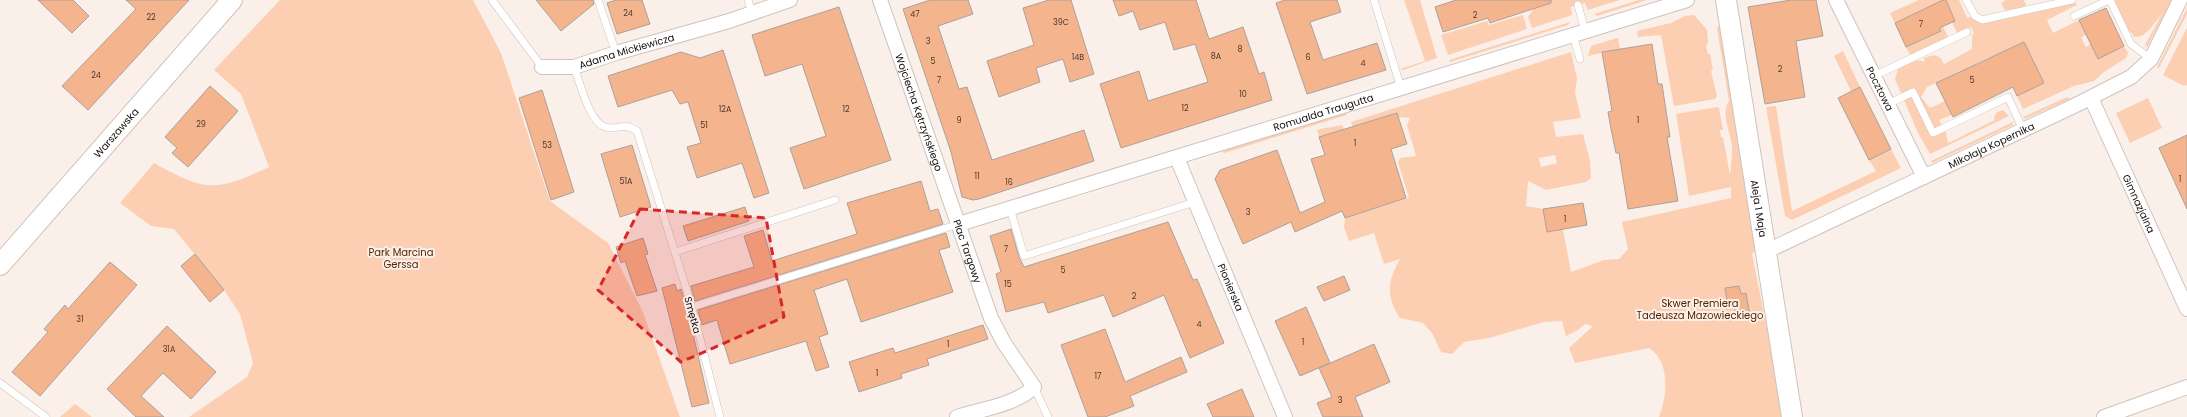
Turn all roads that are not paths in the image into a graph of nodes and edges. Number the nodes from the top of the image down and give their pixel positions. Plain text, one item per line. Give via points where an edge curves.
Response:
1 (232, 0) edge
2 (492, 0) edge
3 (598, 0) edge
4 (790, 0) edge
5 (880, 0) edge
6 (1374, 0) edge
7 (1687, 0) edge
8 (1726, 0) edge
9 (1836, 0) edge
10 (1966, 0) edge
11 (2072, 0) edge
12 (2109, 0) edge
13 (2180, 0) edge
14 (1578, 5) dead end
15 (750, 6) edge
16 (2074, 16) dead end
17 (1967, 32) dead end
18 (1579, 33) junction
19 (616, 53) junction
20 (1580, 58) dead end
21 (2150, 59) junction
22 (542, 67) joint
23 (574, 67) junction
24 (1874, 76) junction
25 (1401, 88) junction
26 (2091, 98) junction
27 (1888, 104) junction
28 (2023, 130) junction
29 (1177, 158) junction
30 (1924, 177) junction
31 (836, 200) dead end
32 (1195, 202) junction
33 (1010, 208) junction
34 (960, 224) junction
35 (1767, 251) junction
36 (675, 252) junction
37 (0, 264) edge
38 (692, 307) junction
39 (2187, 309) edge
40 (0, 384) edge
41 (2187, 386) edge
42 (1034, 387) junction
43 (46, 417) edge
44 (720, 417) edge
45 (957, 417) edge
46 (1048, 417) edge
47 (1286, 417) edge
48 (1792, 417) edge
49 (2104, 417) edge

1 - 37 street, Warszawska
2 - 22 lane, Adama Mickiewicza
3 - 19 lane
4 - 15 street, Adama Mickiewicza
5 - 34 street, Wojciecha Kętrzyńskiego
6 - 25 lane
7 - 18 street, Romualda Traugutta
8 - 35 street, Aleja 1 Maja
9 - 24 street, Pocztowa
10 - 11 lane via 1974,16 1982,20
12 - 16 lane
12 - 21 lane via 2131,44
13 - 21 street, Mikołaja Kopernika
14 - 18 lane
15 - 19 street, Adama Mickiewicza
17 - 24 lane
18 - 20 lane
18 - 25 street, Romualda Traugutta
19 - 23 street, Adama Mickiewicza
21 - 26 street, Mikołaja Kopernika via 2131,77
22 - 23 street, Adama Mickiewicza
23 - 36 lane, Smętka via 591,114 598,123 605,127 628,125 637,131
24 - 27 street, Pocztowa
25 - 29 street, Romualda Traugutta
26 - 28 street, Mikołaja Kopernika
26 - 39 street, Gimnazjalna
27 - 28 lane via 1913,92 1933,133 2008,97
27 - 30 street, Pocztowa
28 - 30 street, Mikołaja Kopernika
29 - 32 street, Pionierska
29 - 33 street, Romualda Traugutta
30 - 35 street, Mikołaja Kopernika
31 - 36 lane
32 - 33 lane via 1024,256
32 - 47 street, Pionierska
33 - 34 street, Romualda Traugutta
34 - 38 lane, Plac Targowy
34 - 42 street, Plac Targowy via 991,318 1004,343
35 - 48 street, Aleja 1 Maja
36 - 38 lane, Smętka
38 - 44 lane, Smętka
40 - 43 lane
41 - 49 street
42 - 45 street via 1017,398
42 - 46 lane

